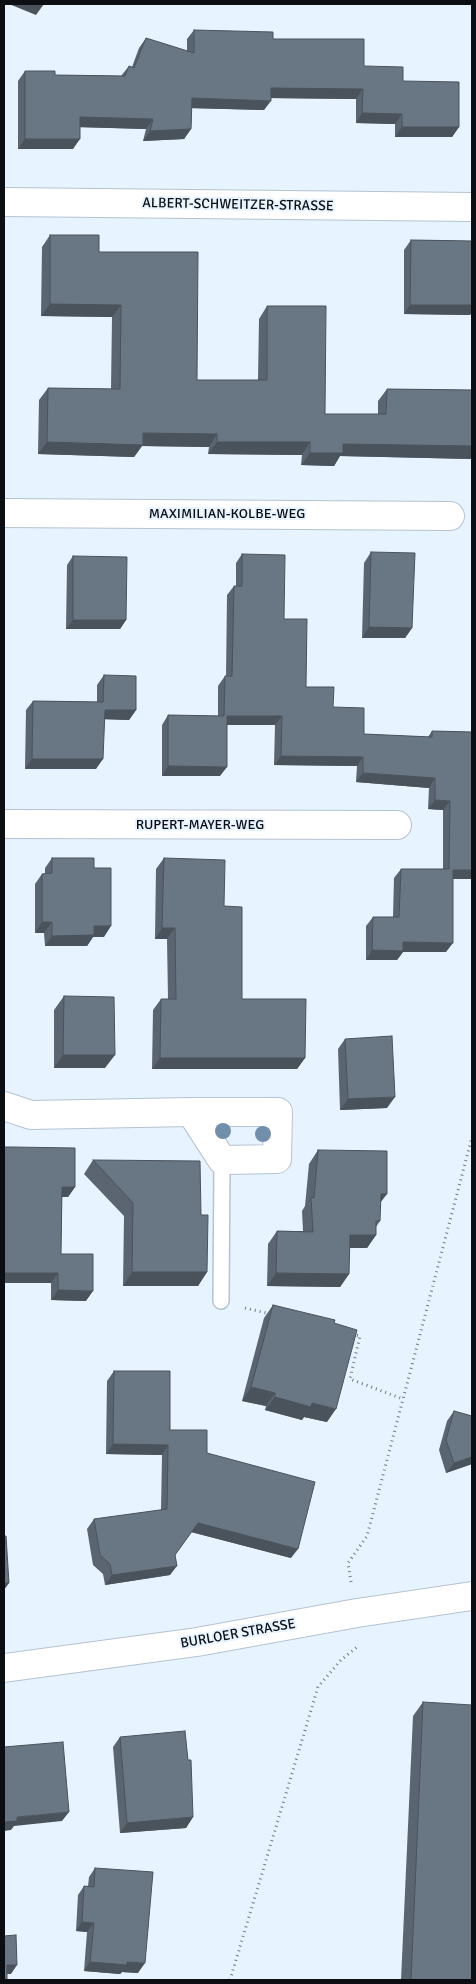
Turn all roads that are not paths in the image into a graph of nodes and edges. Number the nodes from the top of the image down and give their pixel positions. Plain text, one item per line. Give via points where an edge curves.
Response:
1 (4, 202) edge
2 (472, 207) edge
3 (4, 513) edge
4 (450, 516) dead end
5 (4, 824) edge
6 (396, 825) dead end
7 (4, 1106) edge
8 (191, 1112) junction
9 (222, 1160) junction
10 (221, 1301) road end
11 (472, 1596) edge
12 (4, 1668) edge

1 - 2 street, ALBERT-SCHWEITZER-STRASSE
3 - 4 street, MAXIMILIAN-KOLBE-WEG
5 - 6 street, RUPERT-MAYER-WEG
7 - 8 street via 31,1115
8 - 9 street
8 - 9 street via 278,1112 277,1158
9 - 10 lane
11 - 12 street, BURLOER STRASSE via 197,1642

